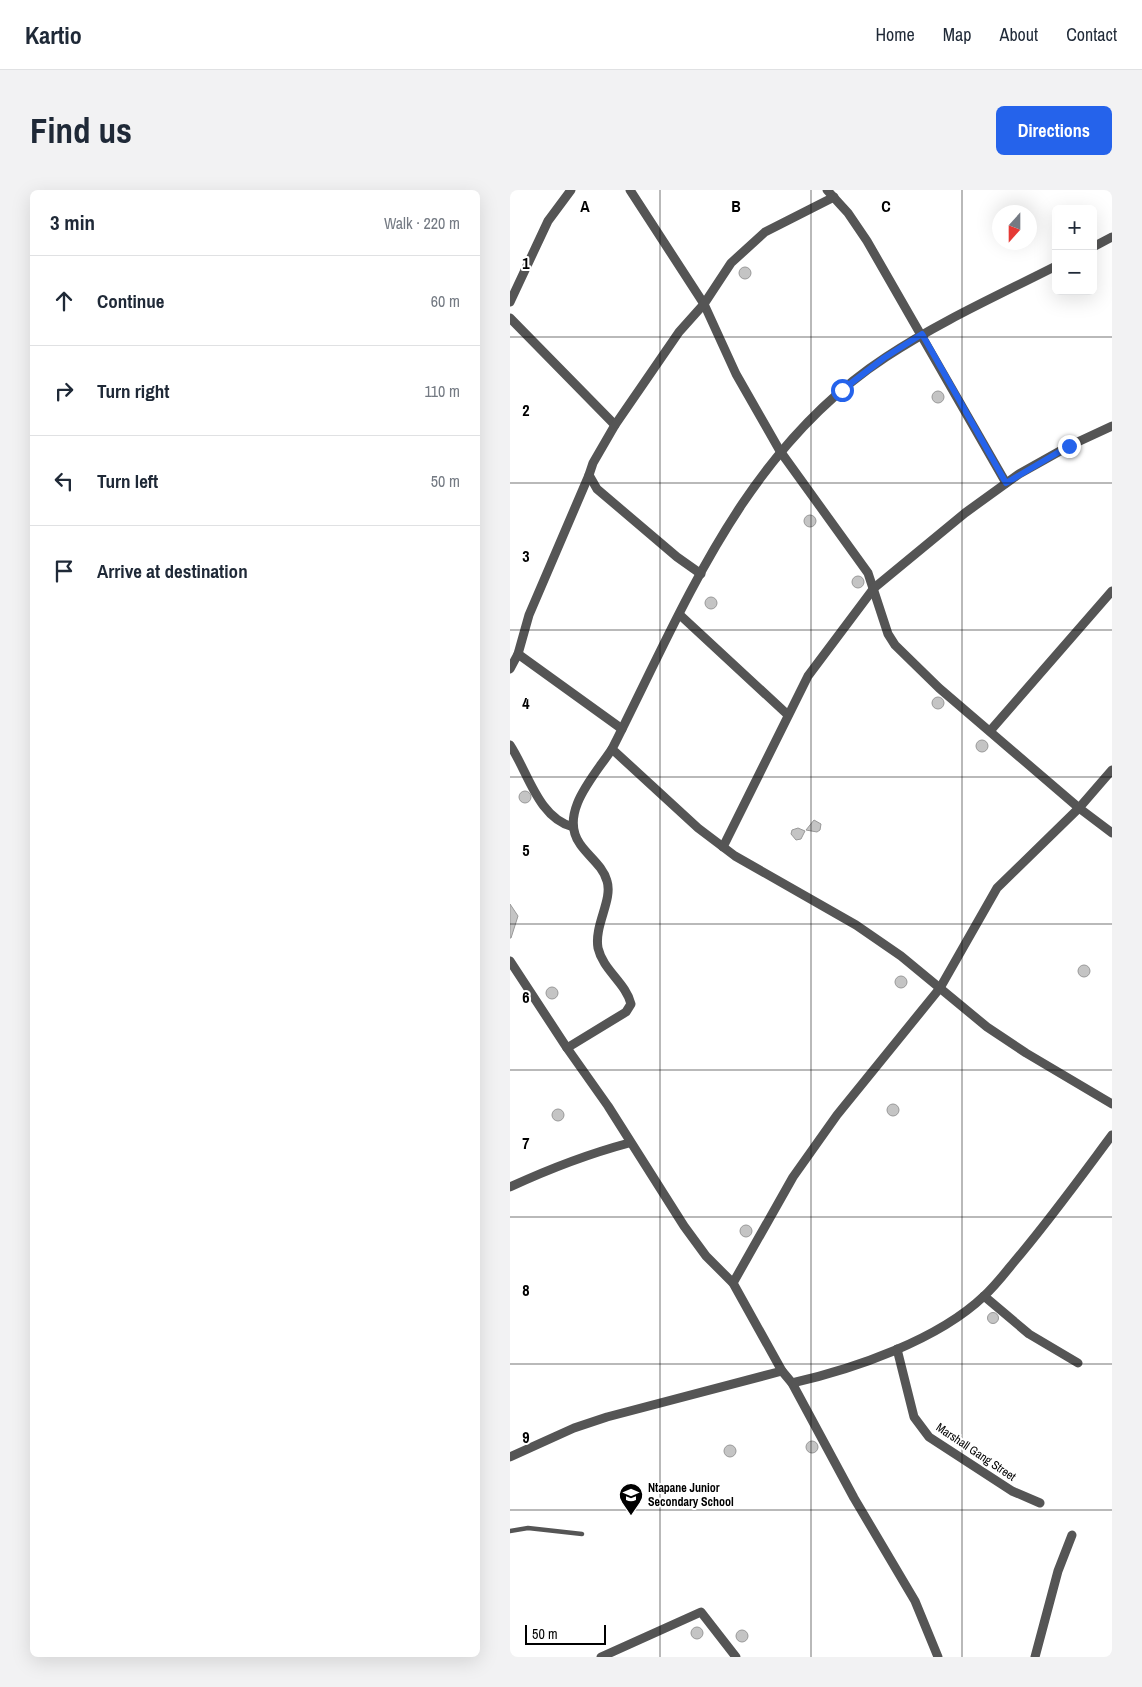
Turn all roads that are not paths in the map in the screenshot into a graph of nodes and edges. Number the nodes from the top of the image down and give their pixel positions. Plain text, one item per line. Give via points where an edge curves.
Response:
1 (571, 190) edge
2 (630, 190) edge
3 (827, 190) edge
4 (834, 197) junction
5 (1112, 237) edge
6 (1097, 245) edge
7 (1052, 268) edge
8 (510, 302) edge
9 (704, 304) junction
10 (510, 318) edge
11 (922, 334) junction
12 (615, 425) junction
13 (1112, 426) edge
14 (780, 451) junction
15 (590, 475) junction
16 (1006, 483) junction
17 (701, 574) junction
18 (874, 588) junction
19 (1112, 591) edge
20 (680, 615) junction
21 (518, 654) junction
22 (510, 669) edge
23 (788, 715) junction
24 (622, 729) junction
25 (990, 731) junction
26 (510, 745) edge
27 (612, 750) junction
28 (1112, 770) edge
29 (1079, 808) junction
30 (573, 827) junction
31 (1112, 833) edge
32 (723, 847) junction
33 (510, 961) edge
34 (940, 988) junction
35 (567, 1048) junction
36 (1112, 1104) edge
37 (1112, 1135) edge
38 (629, 1143) junction
39 (510, 1187) edge
40 (733, 1283) junction
41 (984, 1296) junction
42 (897, 1349) junction
43 (1078, 1363) dead end
44 (782, 1371) junction
45 (792, 1383) junction
46 (510, 1457) edge
47 (1040, 1502) dead end
48 (510, 1532) edge
49 (582, 1534) dead end
50 (1072, 1535) dead end
51 (601, 1657) edge
52 (736, 1657) edge
53 (938, 1657) edge
54 (1035, 1657) edge

1 - 8 street via 548,221
2 - 9 street
3 - 4 street
4 - 9 street via 765,232 731,263
4 - 11 street via 857,225
5 - 6 street
7 - 11 street
9 - 12 street via 679,332
9 - 14 street via 736,374
10 - 12 street
11 - 14 street via 842,390
11 - 16 street
12 - 15 street via 593,463
13 - 16 street via 1069,446
14 - 17 street via 753,487
14 - 18 street via 859,560
15 - 17 street via 605,497
15 - 21 street via 529,615
16 - 18 street
17 - 20 street
18 - 23 street via 822,655
18 - 25 street via 888,634 895,645
19 - 25 street
20 - 23 street
20 - 24 street
21 - 22 street
21 - 24 street
23 - 32 street
24 - 27 street
25 - 29 street
26 - 30 street via 548,812 558,821
27 - 30 street via 579,798
27 - 32 street
28 - 29 street
29 - 31 street
29 - 34 street via 997,888
30 - 35 street via 580,846 607,878 609,887 599,922 598,949 631,1004 626,1012
32 - 34 street via 856,925
33 - 35 street
34 - 36 street via 1018,1048
34 - 40 street via 837,1115 793,1177
35 - 38 street via 608,1106
37 - 41 street via 1032,1241
38 - 39 street via 547,1170
38 - 40 street via 706,1256
40 - 44 street
41 - 42 street via 958,1317
41 - 43 street via 1029,1334
42 - 45 street via 831,1374
42 - 47 street, Marshall Gang Street via 914,1417 929,1437 1012,1491
44 - 45 street
44 - 46 street via 607,1416
45 - 53 street via 854,1498 915,1601
48 - 49 lane via 528,1528
50 - 54 street via 1058,1571
51 - 52 street via 700,1612

